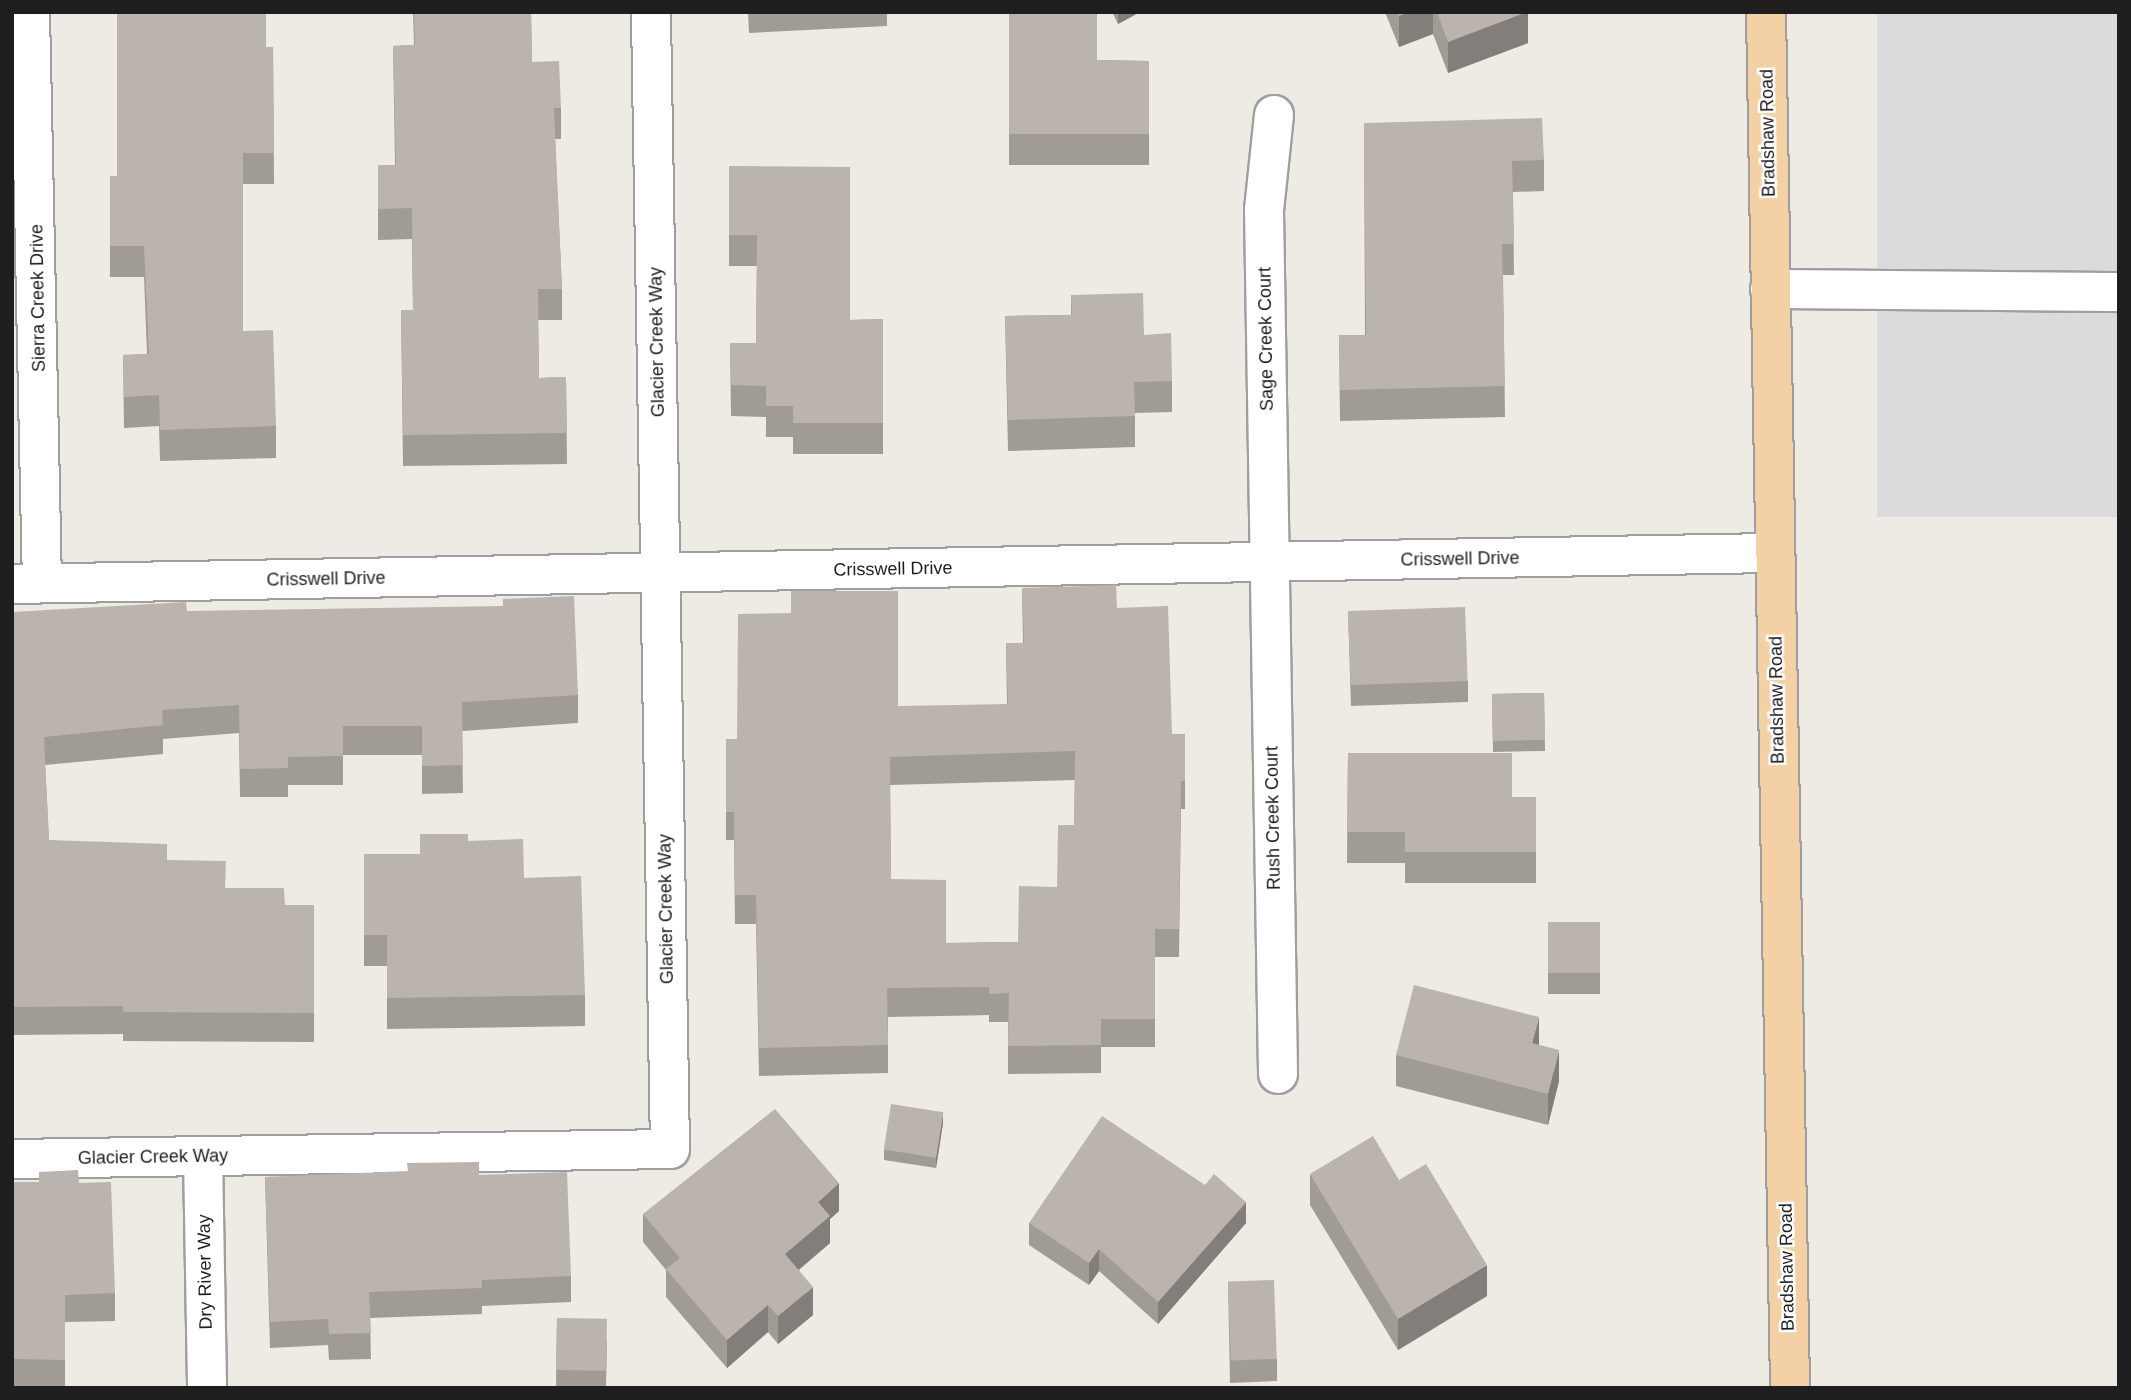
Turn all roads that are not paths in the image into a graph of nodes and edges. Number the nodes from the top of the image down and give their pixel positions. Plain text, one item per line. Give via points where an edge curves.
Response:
1 (30, 12) edge
2 (651, 12) edge
3 (1766, 12) edge
4 (1274, 115) dead end
5 (1770, 289) junction
6 (2119, 292) edge
7 (1774, 553) junction
8 (1269, 563) junction
9 (661, 573) junction
10 (27, 584) edge
11 (1278, 1074) dead end
12 (203, 1156) junction
13 (12, 1159) edge
14 (207, 1388) edge
15 (1790, 1388) edge

1 - 10 street, Sierra Creek Drive
2 - 9 street, Glacier Creek Way
3 - 5 main road, Bradshaw Road
4 - 8 street, Sage Creek Court via 1264,210
5 - 6 street
5 - 7 main road, Bradshaw Road
7 - 8 street, Crisswell Drive
7 - 15 main road, Bradshaw Road
8 - 9 street, Crisswell Drive
8 - 11 street, Rush Creek Court
9 - 10 street, Crisswell Drive
9 - 12 street, Glacier Creek Way via 670,1149
12 - 13 street, Glacier Creek Way
12 - 14 street, Dry River Way

